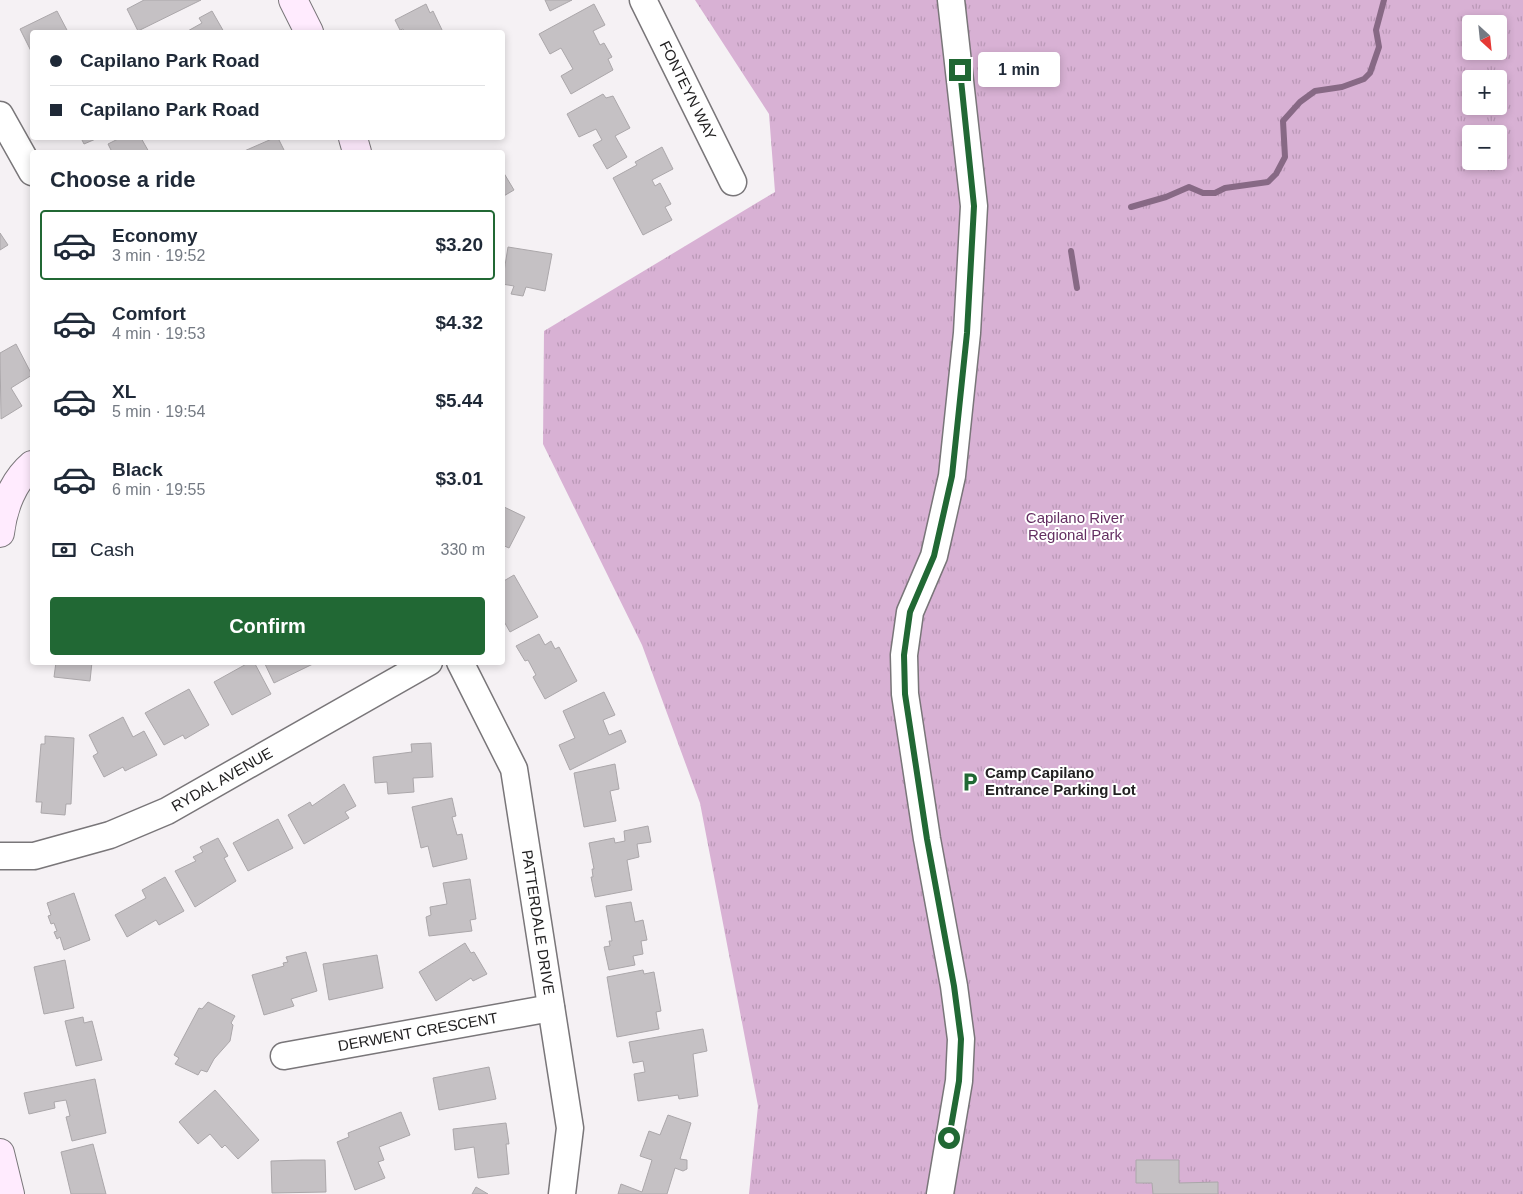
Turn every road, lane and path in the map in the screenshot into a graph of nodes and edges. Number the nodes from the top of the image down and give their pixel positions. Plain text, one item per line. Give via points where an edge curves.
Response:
1 (293, 0) edge
2 (643, 0) edge
3 (950, 0) edge
4 (308, 30) edge
5 (0, 115) edge
6 (30, 168) edge
7 (733, 182) dead end
8 (30, 467) edge
9 (0, 533) edge
10 (423, 665) edge
11 (462, 665) edge
12 (0, 856) edge
13 (551, 1008) junction
14 (284, 1056) dead end
15 (0, 1152) edge
16 (10, 1194) edge
17 (562, 1194) edge
18 (940, 1194) edge

1 - 4 main road
2 - 7 street, FONTEYN WAY
3 - 18 street via 974,206 967,333 952,476 934,556 910,612 904,655 905,694 961,1039 959,1081
5 - 6 street
8 - 9 main road via 7,502
10 - 12 street, RYDAL AVENUE via 167,811 110,836 34,856
11 - 13 street, PATTERDALE DRIVE via 514,769
13 - 14 street, DERWENT CRESCENT
13 - 17 street, PATTERDALE DRIVE via 570,1128
15 - 16 main road

